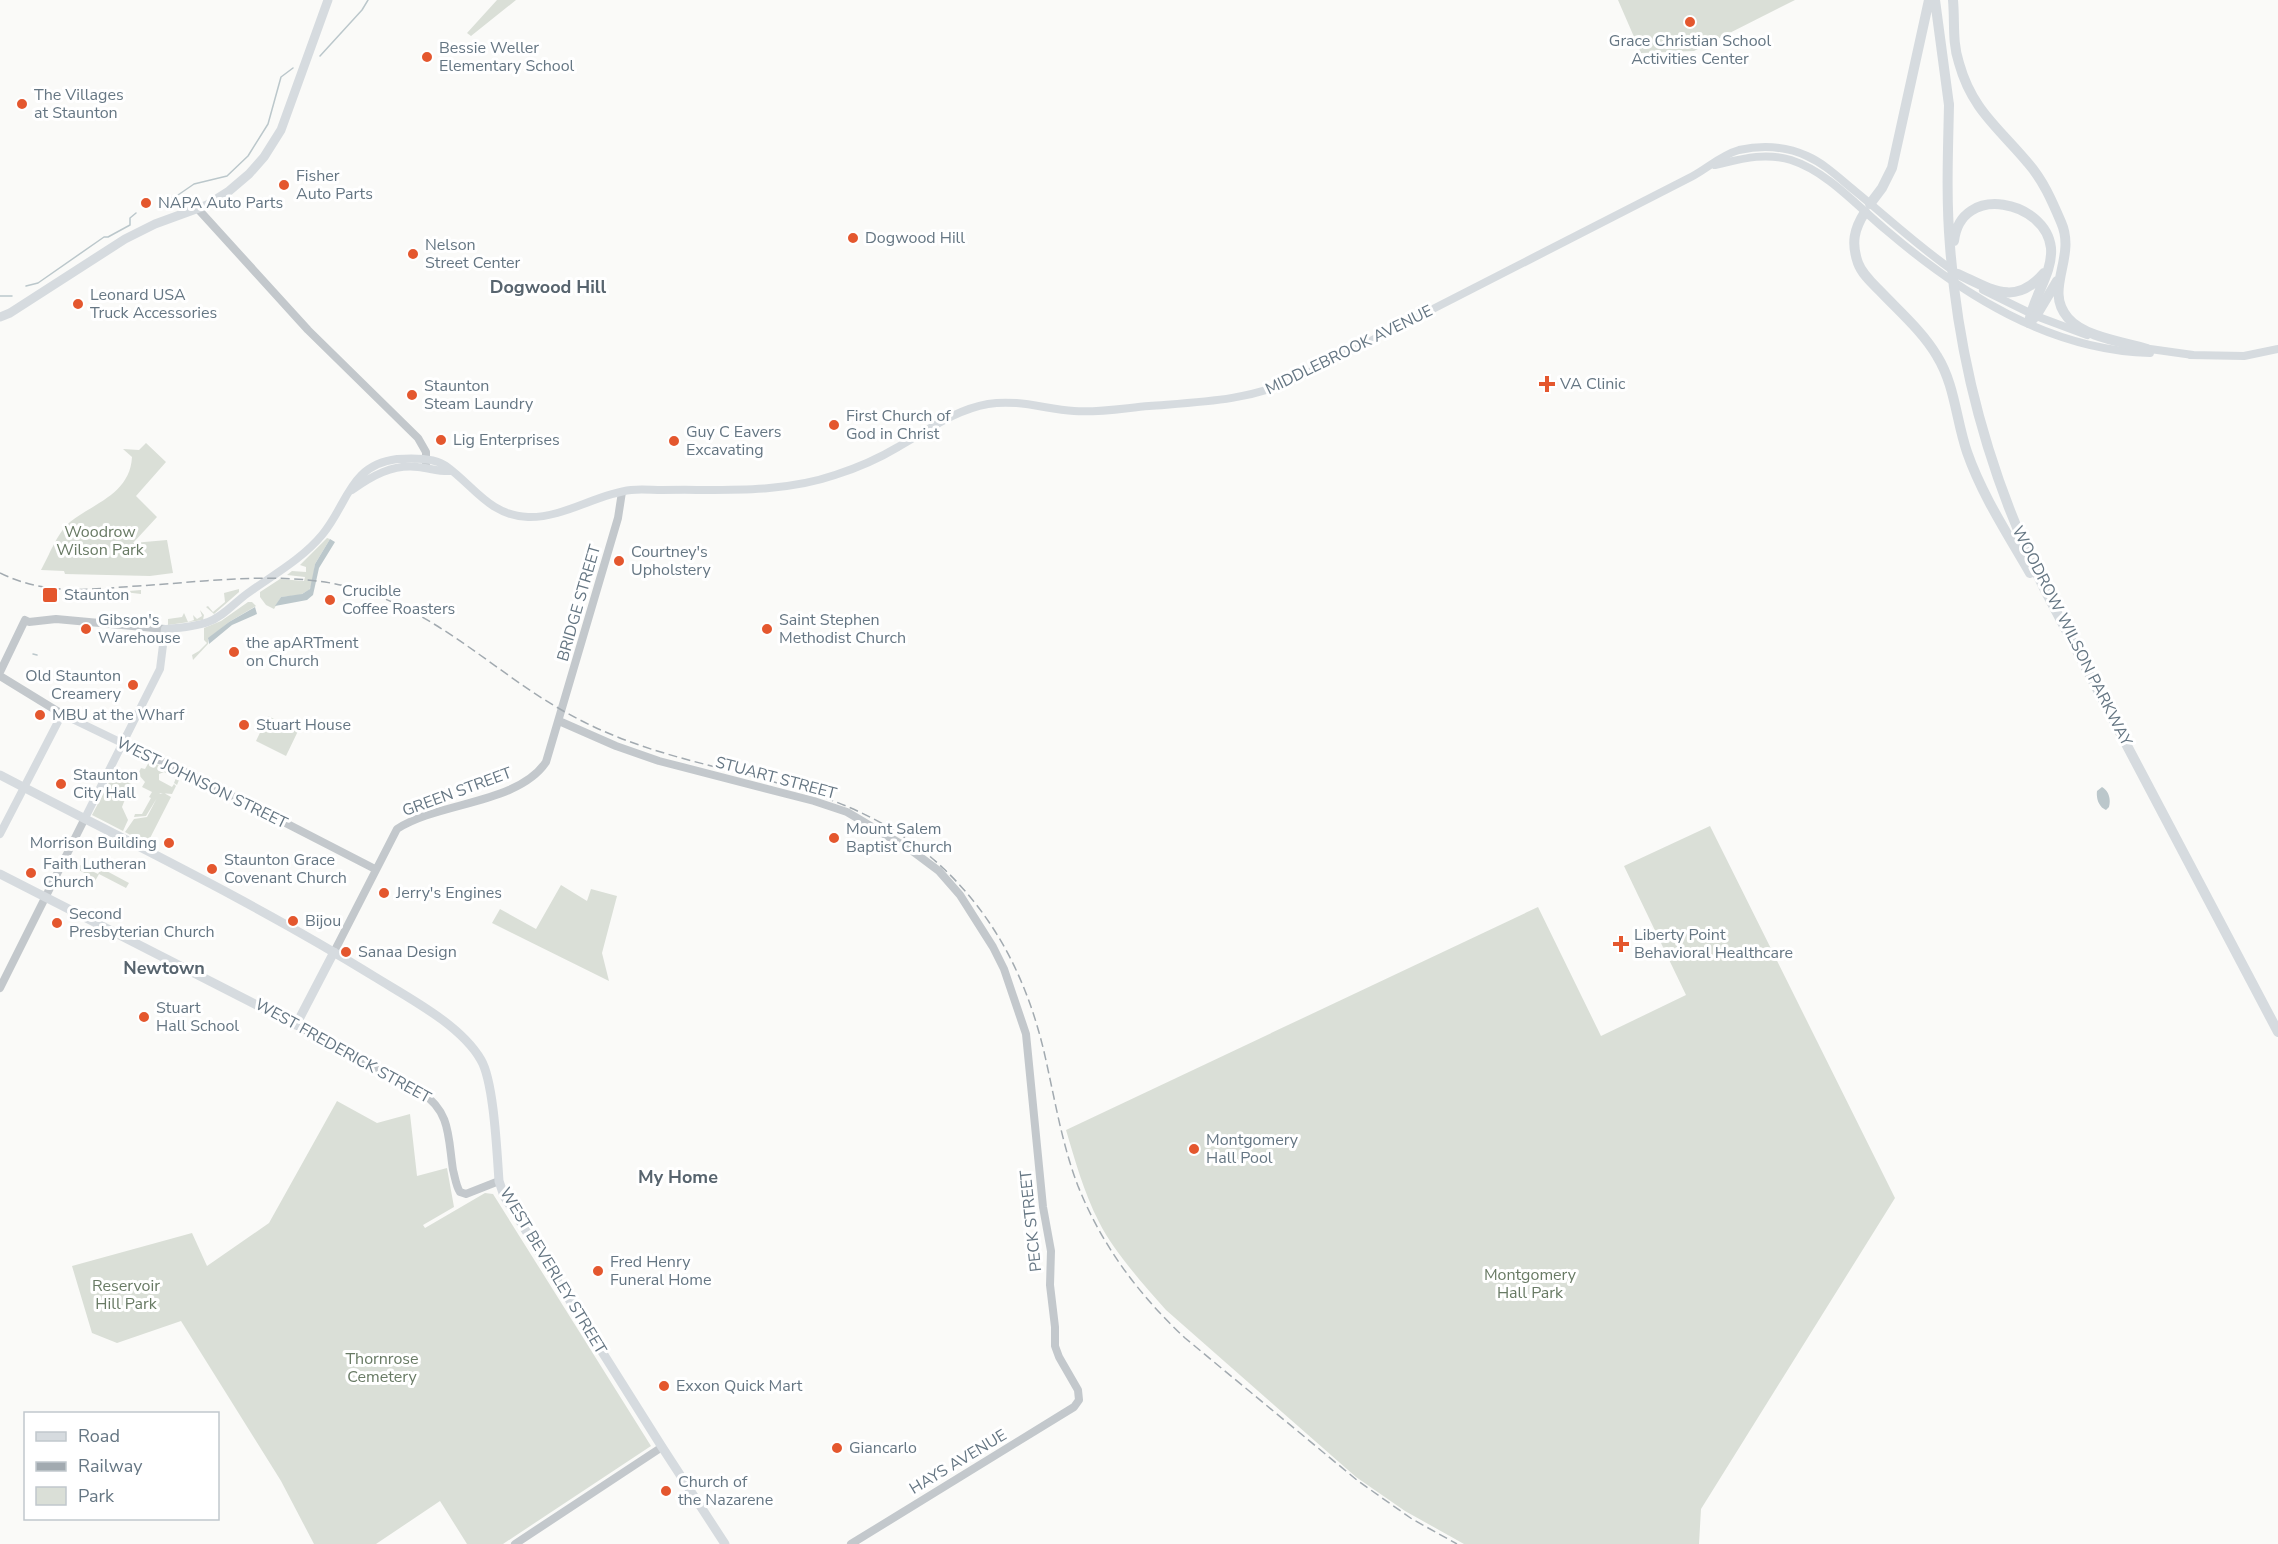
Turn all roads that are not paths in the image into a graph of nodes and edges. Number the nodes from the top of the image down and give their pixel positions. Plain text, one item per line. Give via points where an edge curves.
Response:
1 (328, 0) edge
2 (1929, 0) edge
3 (1935, 0) edge
4 (1952, 0) edge
5 (1948, 105) junction
6 (1711, 166) junction
7 (1867, 208) junction
8 (198, 209) junction
9 (1952, 249) junction
10 (2046, 271) junction
11 (1958, 274) junction
12 (2061, 275) junction
13 (10, 313) junction
14 (0, 317) edge
15 (2032, 317) junction
16 (0, 323) edge
17 (2147, 349) junction
18 (2278, 349) edge
19 (2193, 355) junction
20 (426, 464) junction
21 (622, 492) junction
22 (165, 629) junction
23 (2074, 645) junction
24 (0, 674) edge
25 (62, 714) junction
26 (559, 721) junction
27 (122, 743) junction
28 (0, 775) edge
29 (24, 787) junction
30 (85, 818) junction
31 (0, 834) edge
32 (375, 869) junction
33 (0, 874) edge
34 (46, 897) junction
35 (334, 952) junction
36 (0, 988) edge
37 (296, 1025) junction
38 (2278, 1032) edge
39 (1037, 1138) joint
40 (500, 1181) junction
41 (1078, 1402) joint
42 (662, 1447) junction
43 (515, 1544) edge
44 (725, 1544) edge
45 (851, 1544) edge

1 - 8 main road via 273,145 236,186
2 - 7 highway via 1892,168
3 - 5 highway
4 - 5 highway
4 - 12 highway via 1955,47 1968,88 1986,118 2040,179 2063,226 2067,250
5 - 9 highway via 1947,188
6 - 7 main road, MIDDLEBROOK AVENUE via 1754,156 1791,160
6 - 7 main road, MIDDLEBROOK AVENUE via 1723,156 1749,148 1788,149 1822,164 1857,193
6 - 21 main road, MIDDLEBROOK AVENUE via 1438,308 1263,392 1221,401 1080,411 994,403 957,413 878,458 821,480 765,489
7 - 11 main road
7 - 15 main road, MIDDLEBROOK AVENUE via 1904,245 1958,286
7 - 23 highway via 1853,244 1859,267 1937,356 1987,501
8 - 13 main road via 125,239
8 - 20 street via 308,330 418,438 426,452
9 - 10 highway via 1962,217 1980,205 2000,204 2018,210 2041,226 2051,249
9 - 23 highway, WOODROW WILSON PARKWAY via 1958,322 1973,400 1999,483 2027,553
10 - 11 highway via 2026,289 2009,294
10 - 15 highway
11 - 15 main road
12 - 15 highway
12 - 17 highway via 2060,304 2073,324
13 - 14 main road
13 - 16 main road
15 - 17 main road via 2100,340
15 - 19 main road via 2068,339 2104,349
17 - 19 main road
18 - 19 main road via 2244,356
20 - 21 main road, MIDDLEBROOK AVENUE via 439,462 448,466 489,505 520,516 547,515
20 - 22 main road, MIDDLEBROOK AVENUE via 397,459 376,465 358,477 325,531 311,546 220,615 202,624
21 - 26 street, BRIDGE STREET via 618,518
22 - 24 street, MIDDLEBROOK AVENUE via 58,619 25,620
22 - 27 main road via 161,666
23 - 38 highway, WOODROW WILSON PARKWAY
24 - 25 street, WEST JOHNSON STREET
25 - 27 main road, WEST JOHNSON STREET
25 - 29 main road
26 - 32 street, GREEN STREET via 547,760 528,780 398,828
26 - 39 street, STUART STREET via 659,761 835,807 863,820 939,871 973,915 1010,983 1027,1040
27 - 30 main road
27 - 32 street, WEST JOHNSON STREET
28 - 29 main road, WEST BEVERLEY STREET
29 - 30 main road, WEST BEVERLEY STREET
29 - 31 main road
30 - 34 street
30 - 35 main road, WEST BEVERLEY STREET
32 - 35 street
33 - 34 main road, WEST FREDERICK STREET
34 - 36 street
34 - 37 main road, WEST FREDERICK STREET
35 - 37 main road
35 - 40 main road, WEST BEVERLEY STREET via 435,1016 481,1059 488,1077
37 - 40 street, WEST FREDERICK STREET via 436,1103 444,1116 460,1192 466,1194
39 - 41 street, PECK STREET via 1051,1251 1055,1349 1078,1390
40 - 42 main road, WEST BEVERLEY STREET via 504,1196
41 - 45 street, HAYS AVENUE
42 - 43 street
42 - 44 main road, WEST BEVERLEY STREET

